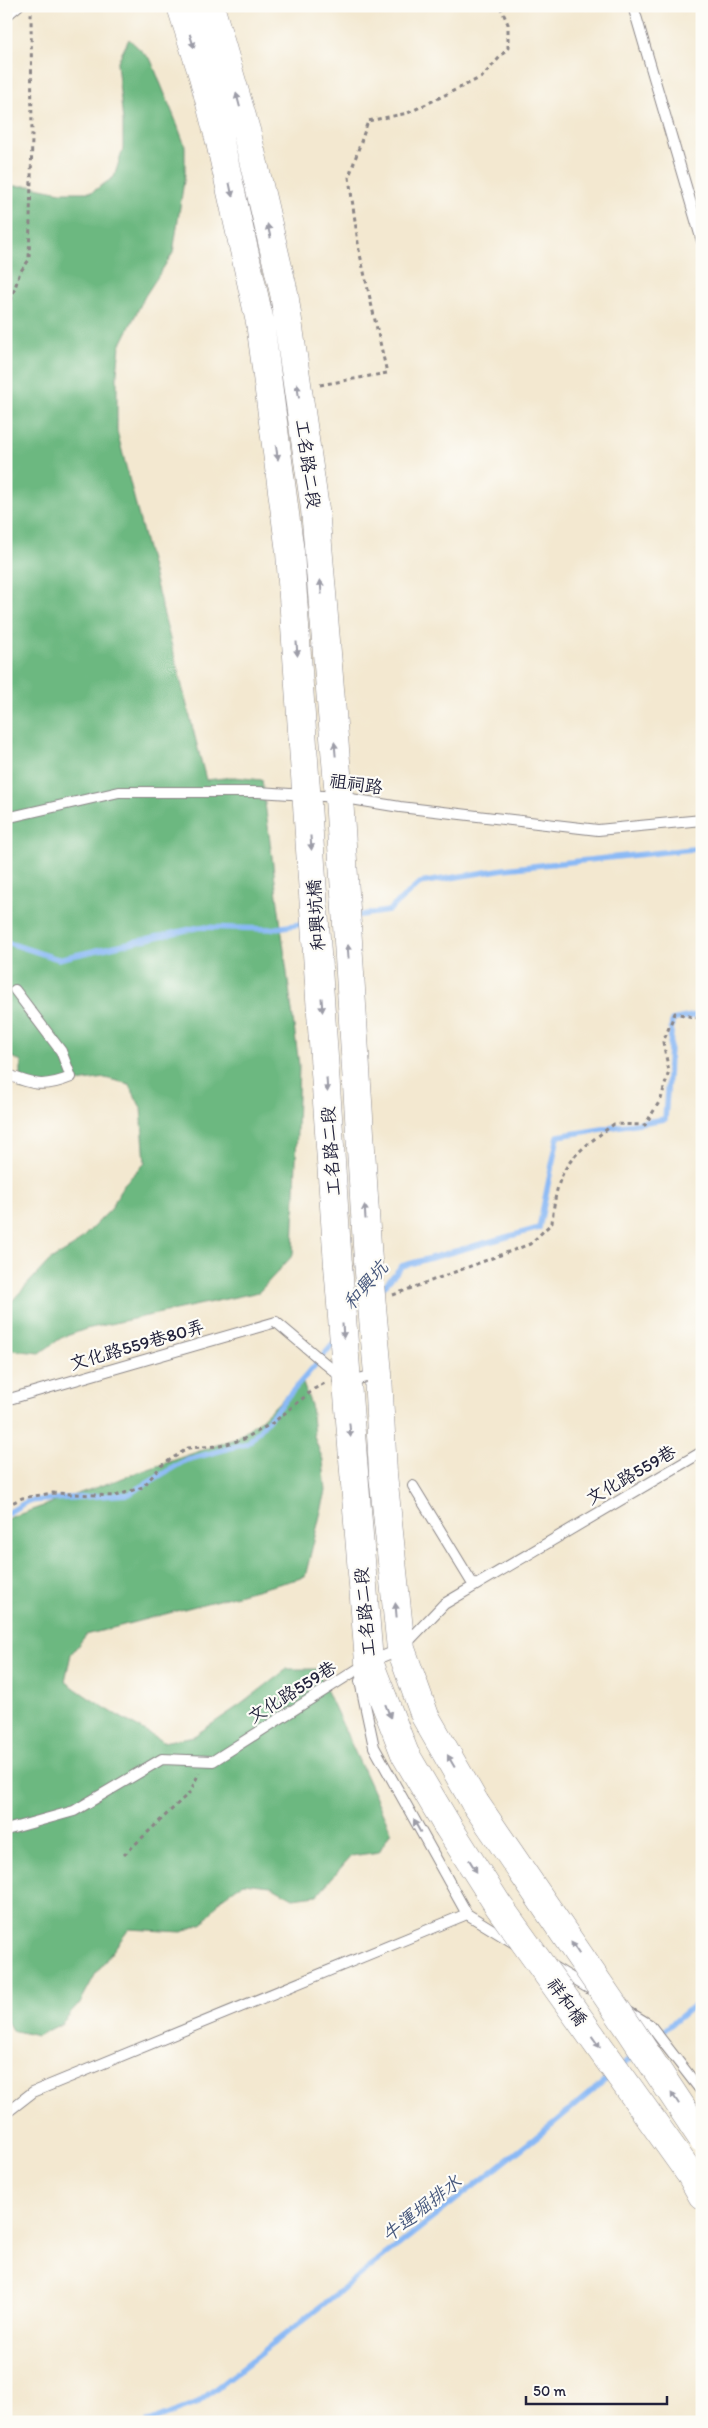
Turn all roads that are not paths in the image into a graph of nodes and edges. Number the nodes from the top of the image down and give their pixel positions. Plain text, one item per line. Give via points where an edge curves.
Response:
1 (18, 6) edge
2 (181, 6) edge
3 (210, 6) edge
4 (633, 6) edge
5 (6, 16) edge
6 (702, 241) edge
7 (308, 794) junction
8 (339, 798) junction
9 (6, 818) edge
10 (702, 820) edge
11 (15, 990) dead end
12 (353, 1034) joint
13 (324, 1036) joint
14 (6, 1074) edge
15 (378, 1374) junction
16 (346, 1382) junction
17 (6, 1400) edge
18 (702, 1452) edge
19 (413, 1486) dead end
20 (474, 1586) junction
21 (401, 1649) junction
22 (369, 1662) junction
23 (475, 1803) joint
24 (447, 1825) joint
25 (6, 1830) edge
26 (466, 1914) junction
27 (702, 2092) edge
28 (6, 2114) edge
29 (702, 2138) edge
30 (697, 2185) edge

1 - 5 lane
2 -> 7 main road, 工名路二段 via 220,142 261,332 290,552
8 -> 3 main road, 工名路二段 via 315,509 284,293 248,134
4 - 6 lane
7 - 8 lane, 祖祠路
7 - 9 lane, 祖祠路 via 119,792
7 -> 13 main road, 和興坑橋
8 - 10 lane, 祖祠路 via 598,830
12 -> 8 main road, 和興坑橋
11 - 14 lane via 61,1051 72,1077 52,1085 28,1083
15 -> 12 main road, 工名路二段, bridge
13 -> 16 main road, 工名路二段, bridge
15 - 16 lane, bridge
21 -> 15 main road, 工名路二段 via 383,1474
16 - 17 lane, 文化路559巷80弄, bridge via 276,1322
16 -> 22 main road, 工名路二段
18 - 20 lane, 文化路559巷
19 - 20 lane
20 - 21 lane, 文化路559巷 via 444,1604
21 - 22 lane, 文化路559巷
23 -> 21 main road, 工名路二段 via 425,1716
22 -> 24 main road, 工名路二段 via 405,1754
22 - 25 lane, 文化路559巷 via 213,1761 162,1759 74,1811
26 -> 22 lane via 374,1747 360,1681
29 -> 23 main road, 祥和橋, bridge
24 -> 30 main road, 祥和橋, bridge via 498,1905
26 - 27 lane via 650,2025
26 - 28 lane via 33,2092

